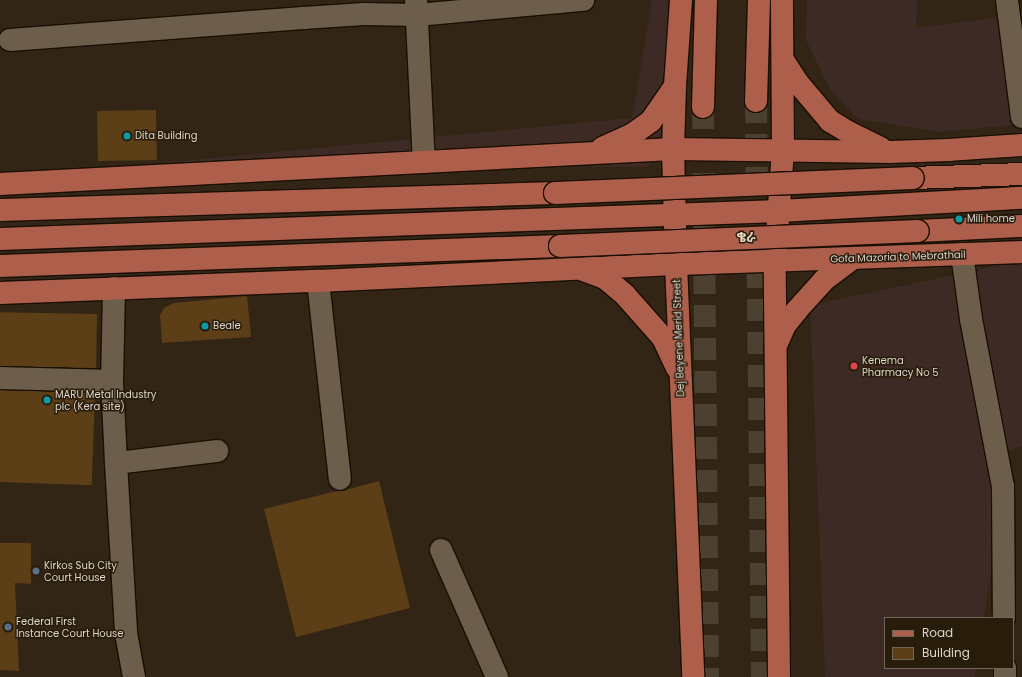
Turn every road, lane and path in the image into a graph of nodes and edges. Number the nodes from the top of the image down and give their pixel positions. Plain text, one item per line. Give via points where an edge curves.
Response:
1 (583, 0) edge
2 (681, 0) edge
3 (706, 0) edge
4 (759, 0) edge
5 (782, 0) edge
6 (1007, 0) edge
7 (416, 7) edge
8 (10, 40) dead end
9 (783, 60) junction
10 (675, 86) junction
11 (756, 101) tunnel mouth
12 (703, 107) tunnel mouth
13 (1022, 118) edge
14 (1022, 145) edge
15 (673, 149) junction
16 (784, 150) junction
17 (890, 152) junction
18 (589, 153) junction
19 (424, 162) junction
20 (1022, 174) edge
21 (0, 184) edge
22 (1022, 198) edge
23 (0, 210) edge
24 (779, 211) junction
25 (675, 215) junction
26 (1022, 226) edge
27 (0, 239) edge
28 (1022, 252) edge
29 (962, 254) junction
30 (852, 258) junction
31 (775, 262) junction
32 (676, 264) junction
33 (0, 266) edge
34 (578, 268) junction
35 (318, 281) junction
36 (114, 288) junction
37 (0, 293) edge
38 (776, 346) junction
39 (680, 374) junction
40 (0, 378) edge
41 (112, 381) junction
42 (217, 451) dead end
43 (116, 463) junction
44 (340, 480) dead end
45 (441, 550) dead end
46 (1013, 571) edge
47 (1004, 617) edge
48 (134, 677) edge
49 (497, 677) edge
50 (693, 677) edge
51 (779, 677) edge

1 - 7 street
2 - 10 main road, Dej Beyene Merid Street
3 - 12 main road
4 - 11 main road
5 - 9 main road
6 - 13 street
7 - 8 street via 364,14
7 - 19 street
9 - 16 main road
9 - 17 main road via 798,83 830,121
10 - 15 main road, Dej Beyene Merid Street
10 - 18 main road via 651,121 633,134
14 - 17 main road
15 - 16 main road
15 - 18 main road
15 - 25 main road, Dej Beyene Merid Street
16 - 17 main road
16 - 24 main road
18 - 19 main road
19 - 21 main road
20 - 23 main road, bridge via 555,193
22 - 24 main road
24 - 25 main road
24 - 31 main road
25 - 27 main road
25 - 32 main road, Dej Beyene Merid Street
26 - 33 main road, bridge
28 - 29 main road, Gofa Mazoria to Mebrathail
29 - 30 main road, Gofa Mazoria to Mebrathail
29 - 46 street via 971,319 1003,486
30 - 31 main road, Gofa Mazoria to Mebrathail
30 - 38 main road via 824,280 797,310 785,325
31 - 32 main road, Gofa Mazoria to Mebrathail
31 - 38 main road
32 - 34 main road, Gofa Mazoria to Mebrathail
32 - 39 main road, Dej Beyene Merid Street
34 - 35 main road, Gofa Mazoria to Mebrathail
34 - 39 main road via 604,278 626,295 663,338
35 - 36 main road, Gofa Mazoria to Mebrathail
35 - 44 street
36 - 37 main road, Gofa Mazoria to Mebrathail
36 - 41 street
38 - 51 main road
39 - 50 main road, Dej Beyene Merid Street
40 - 41 street
41 - 43 street
42 - 43 street
43 - 48 street via 126,633
45 - 49 street
46 - 47 street

